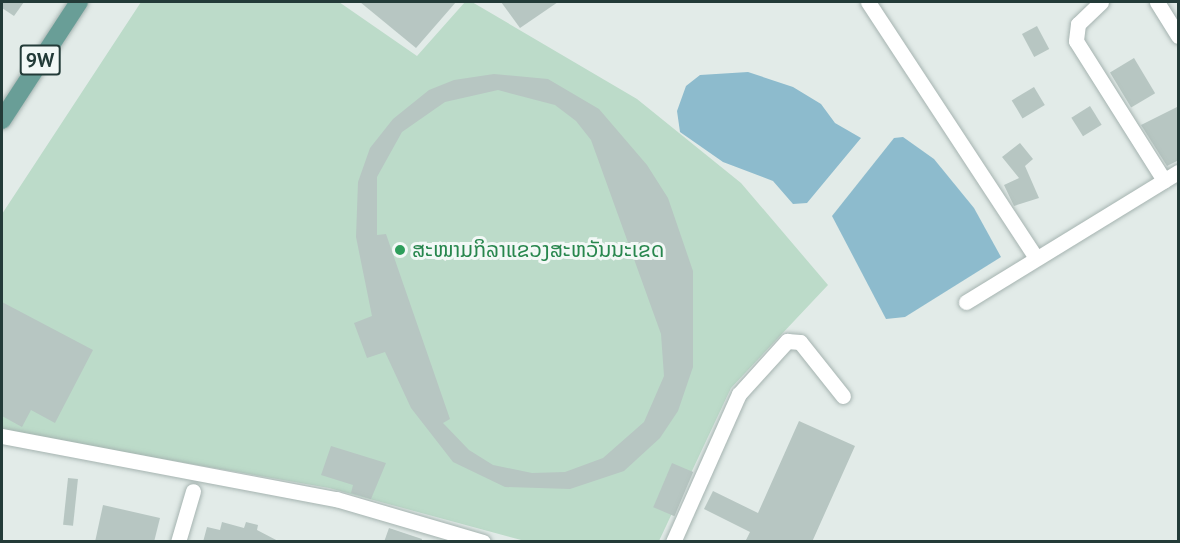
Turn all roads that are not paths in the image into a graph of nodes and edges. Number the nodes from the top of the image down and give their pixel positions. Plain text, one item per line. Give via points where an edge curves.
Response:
1 (79, 2) edge
2 (868, 2) edge
3 (1101, 2) edge
4 (1156, 2) edge
5 (1179, 36) edge
6 (2, 120) edge
7 (1179, 172) edge
8 (1164, 180) junction
9 (1035, 256) junction
10 (966, 302) dead end
11 (843, 396) dead end
12 (2, 436) edge
13 (193, 491) dead end
14 (178, 542) edge
15 (483, 542) edge
16 (673, 542) edge

1 - 6 main road, 9W
2 - 9 street
3 - 8 street via 1078,24 1076,40
4 - 5 street
7 - 8 street
8 - 9 street
9 - 10 street
11 - 16 street via 800,342 794,339 778,348 739,394
12 - 15 street via 336,499
13 - 14 street

